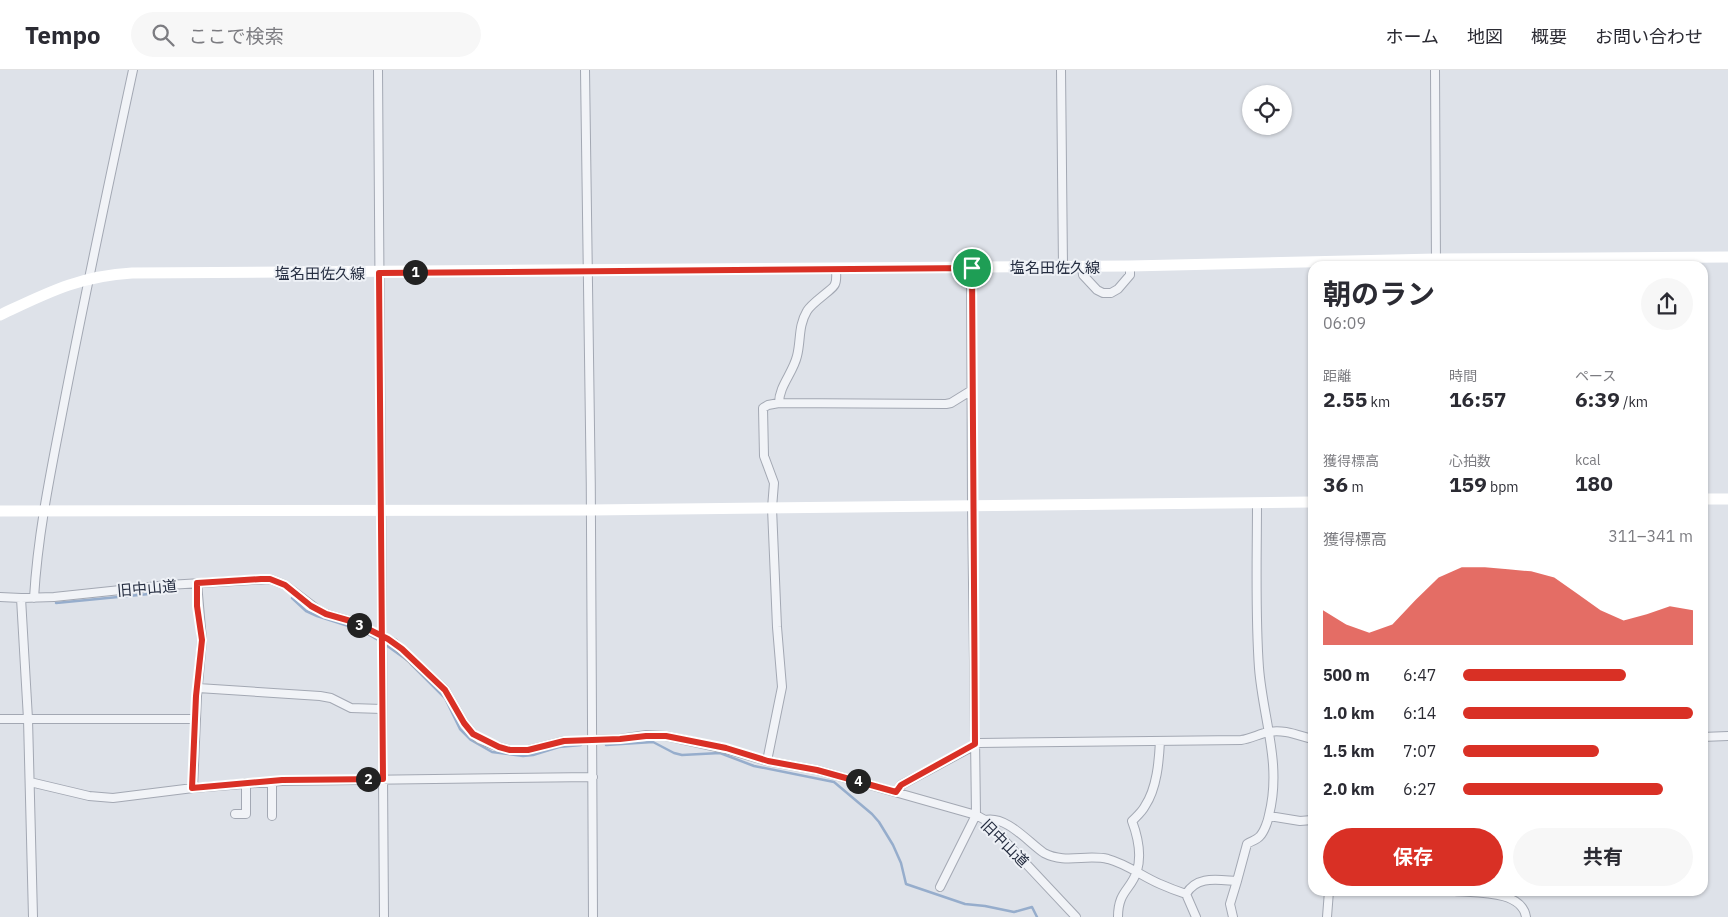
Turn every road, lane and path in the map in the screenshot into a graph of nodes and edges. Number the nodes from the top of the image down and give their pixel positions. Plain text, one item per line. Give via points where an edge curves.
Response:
1 (133, 70) edge
2 (378, 70) edge
3 (585, 70) edge
4 (1061, 70) edge
5 (1436, 70) edge
6 (1728, 257) edge
7 (1436, 261) edge
8 (1610, 261) edge
9 (1308, 264) edge
10 (1130, 266) junction
11 (1063, 267) junction
12 (1082, 267) junction
13 (972, 268) junction
14 (836, 269) junction
15 (587, 270) junction
16 (379, 273) junction
17 (88, 279) junction
18 (0, 315) edge
19 (972, 390) junction
20 (779, 403) junction
21 (1728, 499) edge
22 (1708, 500) edge
23 (1308, 502) edge
24 (1257, 503) junction
25 (972, 506) junction
26 (772, 508) junction
27 (590, 510) junction
28 (0, 511) edge
29 (44, 511) junction
30 (382, 511) junction
31 (197, 583) junction
32 (0, 597) edge
33 (21, 598) junction
34 (34, 598) junction
35 (383, 636) junction
36 (198, 688) junction
37 (382, 709) junction
38 (0, 719) edge
39 (28, 719) junction
40 (195, 719) junction
41 (1268, 732) junction
42 (1708, 736) edge
43 (1728, 736) edge
44 (1308, 738) edge
45 (593, 739) junction
46 (1160, 741) junction
47 (975, 744) junction
48 (768, 761) junction
49 (593, 777) junction
50 (383, 779) junction
51 (30, 782) junction
52 (272, 782) junction
53 (246, 783) junction
54 (192, 788) junction
55 (896, 792) junction
56 (235, 814) dead end
57 (976, 815) junction
58 (272, 816) dead end
59 (1269, 816) junction
60 (985, 820) junction
61 (1308, 820) edge
62 (1136, 872) junction
63 (1237, 881) junction
64 (940, 887) dead end
65 (1186, 894) junction
66 (1328, 896) edge
67 (1500, 896) edge
68 (33, 917) edge
69 (384, 917) edge
70 (593, 917) edge
71 (1076, 917) edge
72 (1118, 917) edge
73 (1196, 917) edge
74 (1233, 917) edge
75 (1326, 917) edge
76 (1526, 917) edge

1 - 17 street
2 - 16 street
3 - 15 street
4 - 11 street
5 - 7 street
6 - 8 main road, 塩名田佐久線
9 - 10 main road, 塩名田佐久線
10 - 12 main road, 塩名田佐久線
10 - 12 street via 1130,275 1111,293 1097,290 1083,275
11 - 12 main road, 塩名田佐久線
11 - 13 main road, 塩名田佐久線
13 - 14 main road, 塩名田佐久線
13 - 19 street
14 - 15 main road, 塩名田佐久線
14 - 20 street via 835,285 819,297 802,322 798,355 779,395
15 - 16 main road, 塩名田佐久線
15 - 27 street
16 - 17 main road, 塩名田佐久線 via 132,274
16 - 30 street
17 - 18 main road, 塩名田佐久線 via 54,290
17 - 29 street
19 - 20 street via 946,404
19 - 25 street
20 - 26 street via 765,406 763,412 764,456 774,483
21 - 22 main road
23 - 24 main road
24 - 25 main road
24 - 41 street via 1259,669
25 - 26 main road
25 - 47 street
26 - 27 main road
26 - 48 street via 782,687
27 - 30 main road
27 - 45 street
28 - 29 main road
29 - 30 main road
29 - 34 street via 36,558
30 - 35 street
31 - 34 street, 旧中山道
31 - 35 street, 旧中山道 via 270,579 285,585 326,614 354,622
31 - 36 street via 202,640
32 - 33 street, 旧中山道
33 - 34 street, 旧中山道
33 - 39 street
35 - 37 street
35 - 45 street, 旧中山道 via 402,649 445,690 469,730 489,744 521,751 564,741
36 - 37 street via 320,696 351,708
36 - 40 street
37 - 50 street
38 - 39 street
39 - 40 street
39 - 51 street
40 - 54 street
41 - 44 street via 1291,732
41 - 46 street via 1241,740
41 - 59 street via 1274,760
42 - 43 street
45 - 48 street, 旧中山道 via 666,736 726,748
45 - 49 street
46 - 47 street
46 - 62 street via 1149,798 1132,821 1139,844
47 - 55 street via 901,785
47 - 57 street
48 - 55 street, 旧中山道 via 817,770
49 - 50 street
49 - 70 street
50 - 52 street
50 - 69 street
51 - 54 street via 89,796 113,798
51 - 68 street
52 - 53 street
52 - 58 street
53 - 54 street
53 - 56 street via 246,814
55 - 57 street, 旧中山道
57 - 60 street, 旧中山道
57 - 64 street
59 - 61 street
59 - 63 street via 1260,837 1247,844
60 - 62 street via 1003,823 1051,857 1100,858
60 - 71 street, 旧中山道
62 - 65 street
62 - 72 street via 1120,899
63 - 65 street via 1201,880
63 - 74 street via 1230,904
65 - 73 street
66 - 75 street
67 - 76 street via 1521,905

